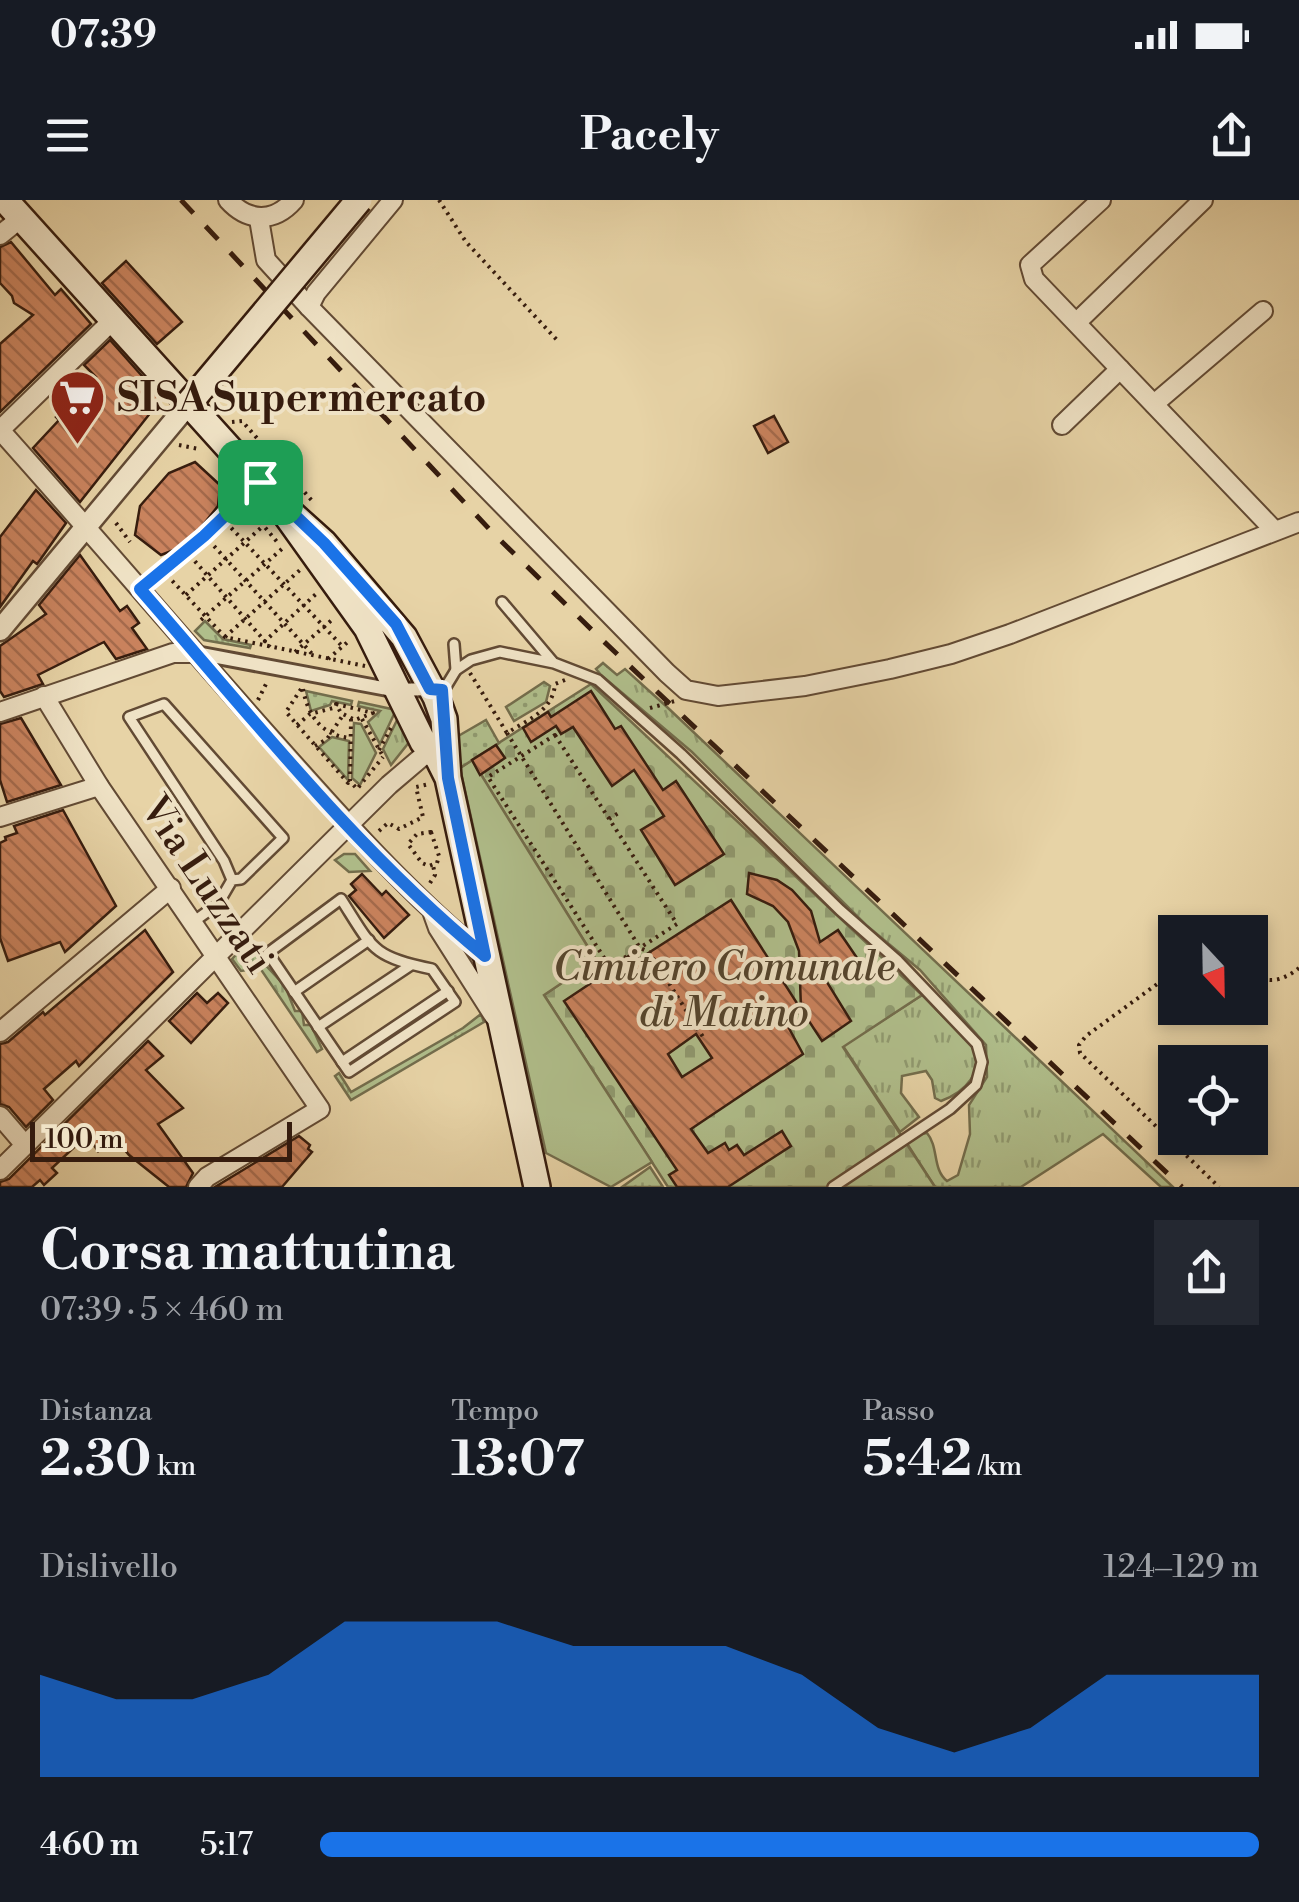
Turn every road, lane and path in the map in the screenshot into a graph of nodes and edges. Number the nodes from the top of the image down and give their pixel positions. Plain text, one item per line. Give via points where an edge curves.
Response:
1 (228, 200) edge
2 (294, 200) edge
3 (358, 200) edge
4 (393, 200) edge
5 (439, 200) edge
6 (1101, 200) edge
7 (1203, 200) edge
8 (13, 209) edge
9 (259, 219) junction
10 (0, 236) edge
11 (309, 307) junction
12 (1263, 311) dead end
13 (114, 319) junction
14 (1077, 322) junction
15 (556, 340) dead end
16 (1120, 369) junction
17 (190, 402) junction
18 (1154, 404) junction
19 (1062, 426) dead end
20 (0, 430) edge
21 (175, 445) dead end
22 (210, 460) dead end
23 (257, 494) junction
24 (221, 517) junction
25 (228, 521) junction
26 (1299, 522) edge
27 (116, 523) dead end
28 (87, 526) junction
29 (262, 526) junction
30 (1274, 530) junction
31 (206, 538) junction
32 (246, 540) junction
33 (130, 542) dead end
34 (282, 547) junction
35 (185, 550) junction
36 (290, 554) dead end
37 (189, 556) junction
38 (226, 559) junction
39 (265, 562) junction
40 (303, 566) dead end
41 (162, 570) junction
42 (168, 576) junction
43 (206, 576) junction
44 (245, 580) junction
45 (333, 580) junction
46 (285, 583) junction
47 (140, 589) junction
48 (186, 595) junction
49 (226, 597) junction
50 (264, 602) junction
51 (502, 602) dead end
52 (305, 605) junction
53 (335, 616) dead end
54 (203, 618) junction
55 (246, 619) junction
56 (284, 623) junction
57 (324, 626) junction
58 (0, 630) edge
59 (226, 637) junction
60 (350, 640) dead end
61 (263, 643) junction
62 (454, 644) dead end
63 (304, 645) junction
64 (342, 646) junction
65 (296, 652) junction
66 (194, 653) junction
67 (314, 656) junction
68 (328, 659) junction
69 (554, 663) junction
70 (460, 668) junction
71 (269, 678) dead end
72 (394, 679) junction
73 (555, 684) dead end
74 (436, 689) junction
75 (686, 690) junction
76 (44, 696) junction
77 (258, 700) dead end
78 (337, 707) junction
79 (0, 712) edge
80 (310, 714) junction
81 (638, 714) junction
82 (344, 715) junction
83 (352, 719) junction
84 (362, 719) junction
85 (296, 725) junction
86 (507, 733) junction
87 (332, 734) junction
88 (439, 737) junction
89 (351, 738) junction
90 (315, 746) junction
91 (384, 757) junction
92 (520, 757) junction
93 (392, 771) dead end
94 (350, 781) junction
95 (99, 786) junction
96 (420, 799) dead end
97 (620, 812) dead end
98 (0, 818) edge
99 (609, 819) junction
100 (410, 821) junction
101 (388, 823) dead end
102 (349, 826) junction
103 (417, 834) junction
104 (432, 866) junction
105 (442, 866) dead end
106 (232, 880) junction
107 (426, 886) dead end
108 (171, 888) junction
109 (193, 922) junction
110 (369, 940) junction
111 (640, 948) junction
112 (214, 956) junction
113 (411, 965) junction
114 (481, 968) junction
115 (1299, 968) edge
116 (1268, 981) edge
117 (1158, 984) edge
118 (294, 992) junction
119 (318, 1027) junction
120 (0, 1032) edge
121 (705, 1040) dead end
122 (0, 1116) edge
123 (25, 1145) junction
124 (0, 1170) edge
125 (198, 1187) edge
126 (537, 1187) edge
127 (833, 1187) edge
128 (1219, 1187) edge

1 - 9 street
2 - 9 street via 283,212
3 - 17 main road, bridge
4 - 11 street
5 - 15 path via 466,242
6 - 14 street via 1030,265 1034,278
7 - 14 street
8 - 10 street
8 - 13 main road
9 - 11 street via 266,260
11 - 75 street
12 - 18 street
13 - 17 main road
13 - 20 street
14 - 16 street
16 - 18 street
16 - 19 street
17 - 23 main road
17 - 28 street
18 - 30 street
20 - 28 street
21 - 22 path via 198,448
23 - 24 path
23 - 25 path
23 - 29 path
23 - 45 main road
23 - 74 main road via 324,543 396,624
24 - 25 path
24 - 31 path
25 - 31 path
25 - 32 path
26 - 30 street
27 - 33 path
28 - 47 street
28 - 58 street
29 - 32 path
29 - 34 path
30 - 75 street via 951,654 805,686 718,696
31 - 35 path
31 - 37 path
31 - 38 path
32 - 38 path
32 - 39 path
34 - 36 path
34 - 39 path
35 - 37 path
35 - 41 path
37 - 42 path
37 - 43 path
38 - 43 path
38 - 44 path
39 - 44 path
39 - 46 path
40 - 46 path
41 - 42 path
41 - 47 path
42 - 48 path
43 - 48 path
43 - 49 path
44 - 49 path
44 - 50 path
45 - 52 path
45 - 72 main road
46 - 50 path
46 - 52 path
47 - 66 street
48 - 54 path
49 - 54 path
49 - 55 path
50 - 55 path
50 - 56 path
51 - 69 lane
52 - 56 path
52 - 57 path
53 - 57 path
54 - 59 path
55 - 59 path
55 - 61 path
56 - 61 path
56 - 63 path
57 - 63 path
57 - 64 path
59 - 61 path
60 - 64 path
61 - 65 path
62 - 70 lane
63 - 65 path
63 - 67 path
64 - 68 path
65 - 67 path
66 - 72 street
66 - 76 street
66 - 102 street
67 - 68 path
68 - 72 path
69 - 70 lane via 500,652
69 - 81 lane via 598,680
70 - 74 lane
70 - 86 path
71 - 77 path
72 - 74 street
72 - 88 main road
73 - 86 path via 548,706
74 - 88 main road
75 - 81 path via 676,701
76 - 79 street
76 - 95 street, Via Luzzati
78 - 80 path
78 - 82 path
78 - 84 path via 373,712
80 - 85 path
80 - 85 path via 303,686 286,712
80 - 87 path
81 - 127 lane via 977,1044 982,1062 976,1085
82 - 83 path
82 - 87 path
83 - 84 path
83 - 89 path
84 - 91 path
85 - 90 path
86 - 92 path
87 - 89 path
87 - 90 path
88 - 102 street
88 - 114 main road
89 - 94 path
90 - 94 path
91 - 93 path
91 - 94 path via 357,789
92 - 99 path via 555,734
92 - 111 path
92 - 111 path via 488,777 610,967
95 - 98 street
95 - 108 street, Via Luzzati
96 - 100 path via 422,816
97 - 99 path
99 - 111 path via 677,924
100 - 101 path via 399,830
100 - 103 path
102 - 112 street
102 - 114 street via 452,926
103 - 104 path via 408,844
103 - 104 path via 431,832 438,856
104 - 105 path
104 - 107 path via 435,875
106 - 106 lane via 224,860 129,717 164,704 283,838 242,879
106 - 109 lane via 218,904
108 - 109 street, Via Luzzati
108 - 120 street
109 - 112 street, Via Luzzati
110 - 113 lane via 389,959
110 - 118 lane
110 - 118 lane via 341,899 268,953
111 - 121 path via 649,952
112 - 123 street
112 - 125 street, Via Luzzati via 320,1108
113 - 119 lane
113 - 119 lane via 432,969 455,1002 348,1072
114 - 126 main road
115 - 116 path
117 - 128 path via 1086,1036 1080,1053
118 - 119 lane
122 - 123 street
123 - 124 street

